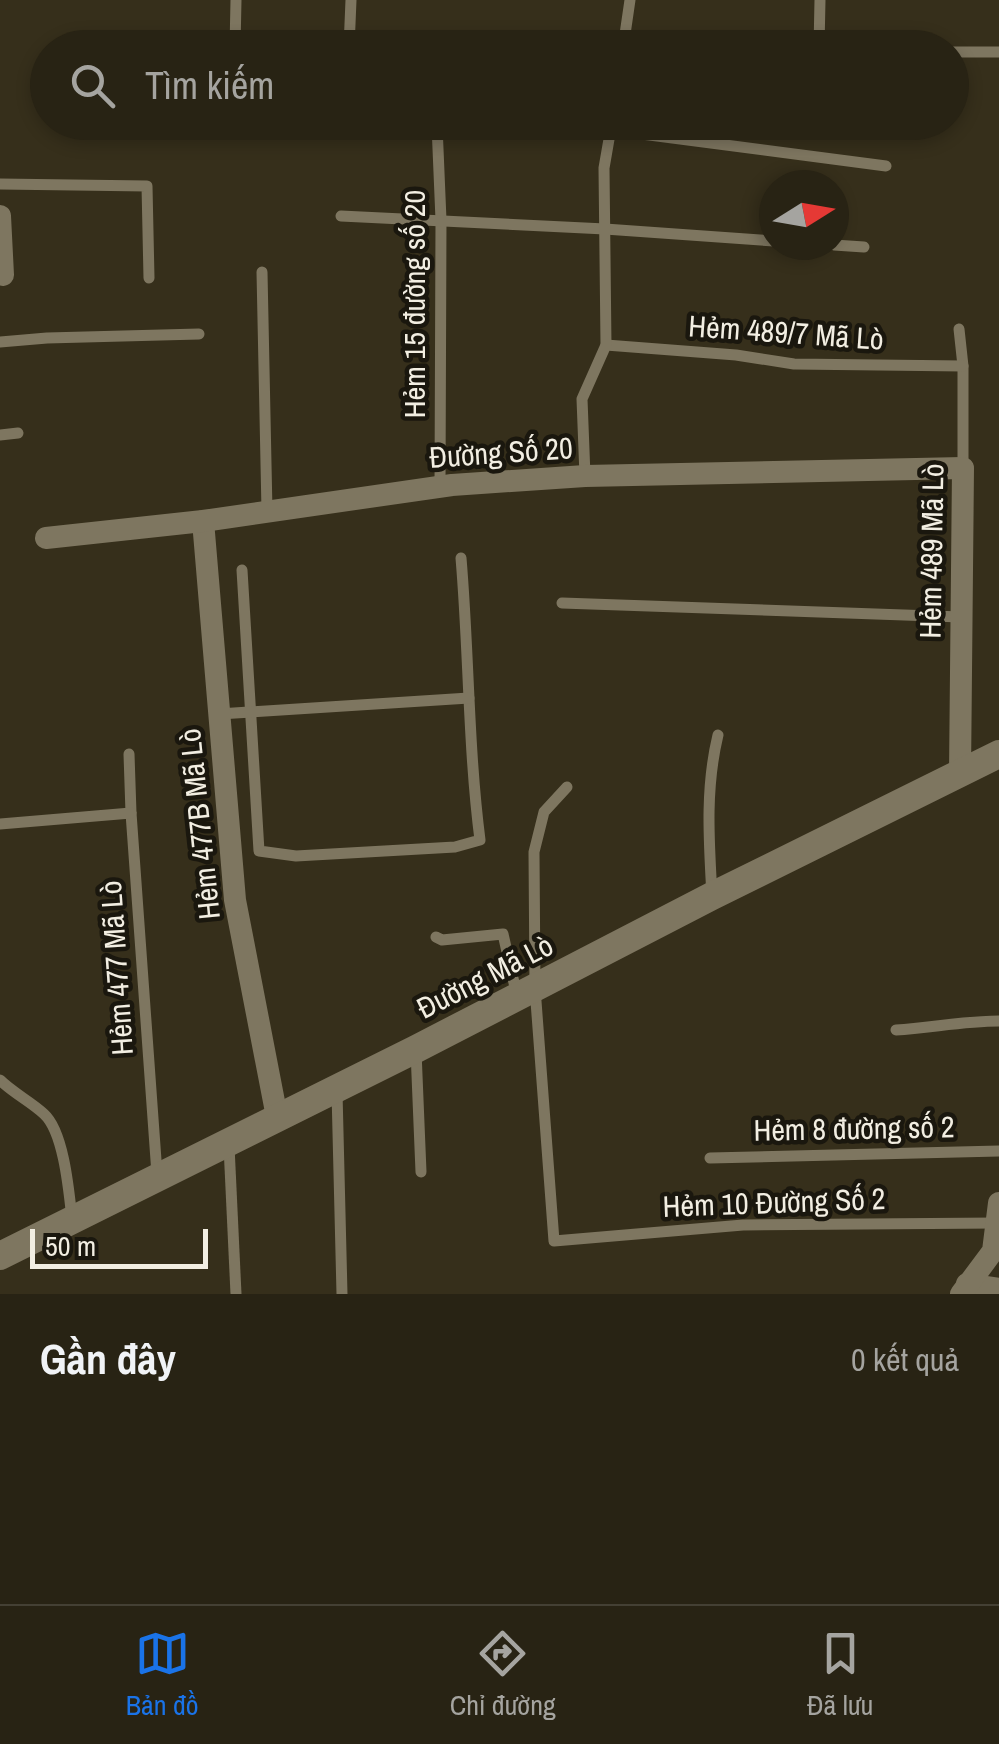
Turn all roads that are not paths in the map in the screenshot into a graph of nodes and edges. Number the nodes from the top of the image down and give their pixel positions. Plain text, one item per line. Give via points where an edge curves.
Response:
1 (236, 0) edge
2 (351, 0) edge
3 (630, 0) edge
4 (820, 0) edge
5 (235, 30) edge
6 (350, 30) edge
7 (626, 30) edge
8 (819, 30) edge
9 (969, 52) edge
10 (999, 52) edge
11 (438, 140) edge
12 (609, 140) edge
13 (707, 140) edge
14 (886, 166) dead end
15 (0, 184) edge
16 (0, 216) edge
17 (342, 216) dead end
18 (441, 220) junction
19 (605, 228) junction
20 (759, 239) edge
21 (849, 246) edge
22 (864, 247) dead end
23 (262, 272) dead end
24 (3, 275) dead end
25 (148, 278) dead end
26 (959, 329) dead end
27 (199, 334) dead end
28 (0, 342) edge
29 (606, 345) junction
30 (963, 366) junction
31 (18, 433) dead end
32 (0, 435) edge
33 (963, 468) junction
34 (585, 476) junction
35 (440, 486) junction
36 (267, 511) junction
37 (204, 522) junction
38 (46, 538) dead end
39 (461, 558) dead end
40 (242, 570) dead end
41 (562, 603) dead end
42 (961, 617) junction
43 (469, 698) junction
44 (250, 712) junction
45 (218, 714) junction
46 (718, 736) dead end
47 (129, 754) dead end
48 (999, 754) edge
49 (960, 774) junction
50 (568, 787) dead end
51 (131, 813) junction
52 (0, 824) edge
53 (712, 896) junction
54 (436, 937) dead end
55 (526, 992) junction
56 (999, 1021) edge
57 (896, 1030) dead end
58 (416, 1049) junction
59 (0, 1080) edge
60 (337, 1088) junction
61 (278, 1117) junction
62 (228, 1142) junction
63 (999, 1151) edge
64 (710, 1158) dead end
65 (421, 1172) dead end
66 (157, 1178) junction
67 (998, 1213) edge
68 (72, 1219) junction
69 (0, 1256) edge
70 (964, 1289) edge
71 (999, 1289) edge
72 (236, 1294) edge
73 (342, 1294) edge

1 - 5 lane
2 - 6 lane
3 - 7 lane
4 - 8 lane
9 - 10 lane
11 - 18 lane, Hẻm 15 đường số 20
12 - 19 lane
13 - 14 lane
15 - 25 lane via 147,186
16 - 24 street
17 - 18 lane
18 - 19 lane
18 - 35 lane, Hẻm 15 đường số 20
19 - 20 lane
19 - 29 lane
21 - 22 lane
23 - 36 lane
26 - 30 lane, Hẻm 489 Mã Lò
27 - 28 lane
29 - 30 lane, Hẻm 489/7 Mã Lò via 794,364
29 - 34 lane via 582,399
30 - 33 lane, Hẻm 489 Mã Lò
31 - 32 lane
33 - 34 street, Đường Số 20
33 - 42 street, Hẻm 489 Mã Lò
34 - 35 street, Đường Số 20
35 - 36 street, Đường Số 20
36 - 37 street, Đường Số 20
37 - 38 street, Đường Số 20
37 - 45 street, Hẻm 477B Mã Lò
39 - 43 lane
40 - 44 lane
41 - 42 lane
42 - 49 street, Hẻm 489 Mã Lò
43 - 44 lane
43 - 44 lane via 480,840 454,847 296,856 259,850
44 - 45 lane
45 - 61 street, Hẻm 477B Mã Lò via 235,900
46 - 53 lane via 710,770
47 - 51 lane, Hẻm 477 Mã Lò
48 - 49 main road, Đường Mã Lò
49 - 53 main road, Đường Mã Lò
50 - 55 lane via 544,812 534,852
51 - 52 lane
51 - 66 lane, Hẻm 477 Mã Lò
53 - 55 main road, Đường Mã Lò
54 - 55 lane via 502,934
55 - 58 main road, Đường Mã Lò
55 - 67 lane, Hẻm 10 Đường Số 2 via 554,1241
56 - 57 lane
58 - 60 main road, Đường Mã Lò
58 - 65 lane
59 - 68 lane via 47,1116 64,1157
60 - 61 main road, Đường Mã Lò
60 - 73 lane
61 - 62 main road, Đường Mã Lò
62 - 66 main road, Đường Mã Lò
62 - 72 lane
63 - 64 lane, Hẻm 8 đường số 2
66 - 68 main road, Đường Mã Lò
67 - 70 street via 993,1251
68 - 69 main road, Đường Mã Lò
70 - 71 street

